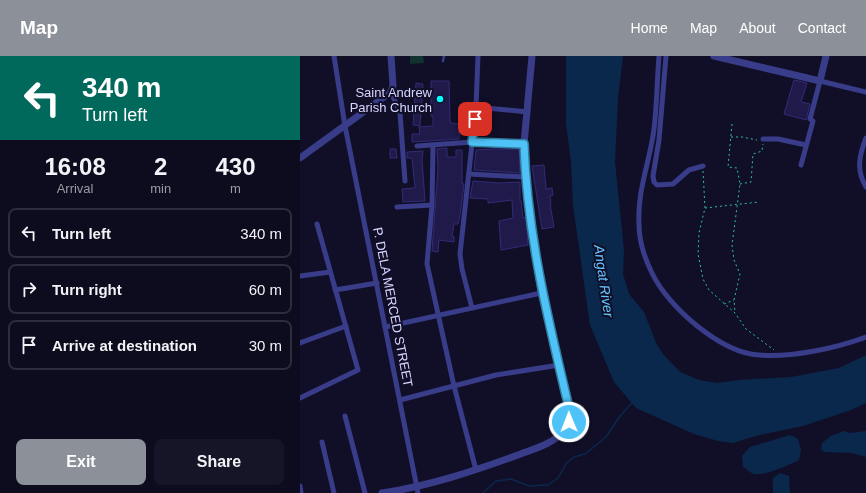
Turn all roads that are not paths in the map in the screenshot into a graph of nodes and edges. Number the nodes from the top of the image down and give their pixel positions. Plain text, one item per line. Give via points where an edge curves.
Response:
1 (334, 56) edge
2 (391, 56) edge
3 (444, 56) edge
4 (478, 56) edge
5 (532, 56) edge
6 (659, 56) edge
7 (666, 56) edge
8 (714, 56) edge
9 (826, 56) edge
10 (443, 61) dead end
11 (820, 81) junction
12 (391, 92) junction
13 (866, 92) edge
14 (476, 107) junction
15 (528, 112) junction
16 (345, 126) junction
17 (866, 138) edge
18 (763, 139) road end
19 (472, 142) junction
20 (524, 144) junction
21 (433, 145) junction
22 (806, 145) junction
23 (417, 146) dead end
24 (300, 158) edge
25 (801, 164) dead end
26 (703, 166) road end
27 (469, 174) junction
28 (525, 176) junction
29 (404, 181) dead end
30 (866, 188) edge
31 (432, 205) junction
32 (397, 207) dead end
33 (318, 224) dead end
34 (330, 272) junction
35 (300, 276) edge
36 (377, 283) junction
37 (335, 290) junction
38 (541, 293) junction
39 (472, 308) junction
40 (438, 315) junction
41 (346, 326) junction
42 (385, 327) junction
43 (866, 337) edge
44 (300, 343) edge
45 (559, 365) junction
46 (454, 386) junction
47 (300, 398) edge
48 (400, 400) junction
49 (345, 416) dead end
50 (322, 442) dead end
51 (476, 470) junction
52 (300, 486) edge
53 (417, 490) edge
54 (302, 493) edge
55 (334, 493) edge
56 (365, 493) edge
57 (382, 493) edge

1 - 16 street, P. DELA MERCED STREET
2 - 12 street
3 - 10 lane
4 - 14 street
5 - 15 street
6 - 43 street via 654,129 640,199 639,225 644,253 653,275 671,300 705,334 730,349 758,355 783,355 817,350
7 - 26 street via 654,182 657,185 673,184 689,170
8 - 11 street
9 - 11 street
11 - 13 street
11 - 22 street
12 - 16 street
12 - 29 street via 400,113
14 - 15 street
14 - 19 street
15 - 20 street
16 - 24 street
16 - 36 street, P. DELA MERCED STREET
17 - 30 street via 858,164
18 - 22 street via 778,139
19 - 20 street
19 - 21 street
19 - 27 street
20 - 28 street
21 - 23 street
21 - 31 street
22 - 25 street
27 - 28 street
27 - 39 street via 460,254
28 - 38 street
31 - 32 street
31 - 40 street via 427,264
33 - 34 street
34 - 35 street
34 - 37 street
36 - 37 street
36 - 42 street, P. DELA MERCED STREET
37 - 41 street
38 - 39 street
38 - 45 street
39 - 40 street
40 - 42 street
40 - 46 street
41 - 44 street
41 - 47 street via 358,370
42 - 48 street, P. DELA MERCED STREET
45 - 46 street via 496,375
45 - 51 street via 570,412 569,422 563,432 547,444
46 - 48 street
46 - 51 street
48 - 53 street, P. DELA MERCED STREET
49 - 56 street
50 - 55 street
51 - 53 street
52 - 54 street
53 - 57 street

